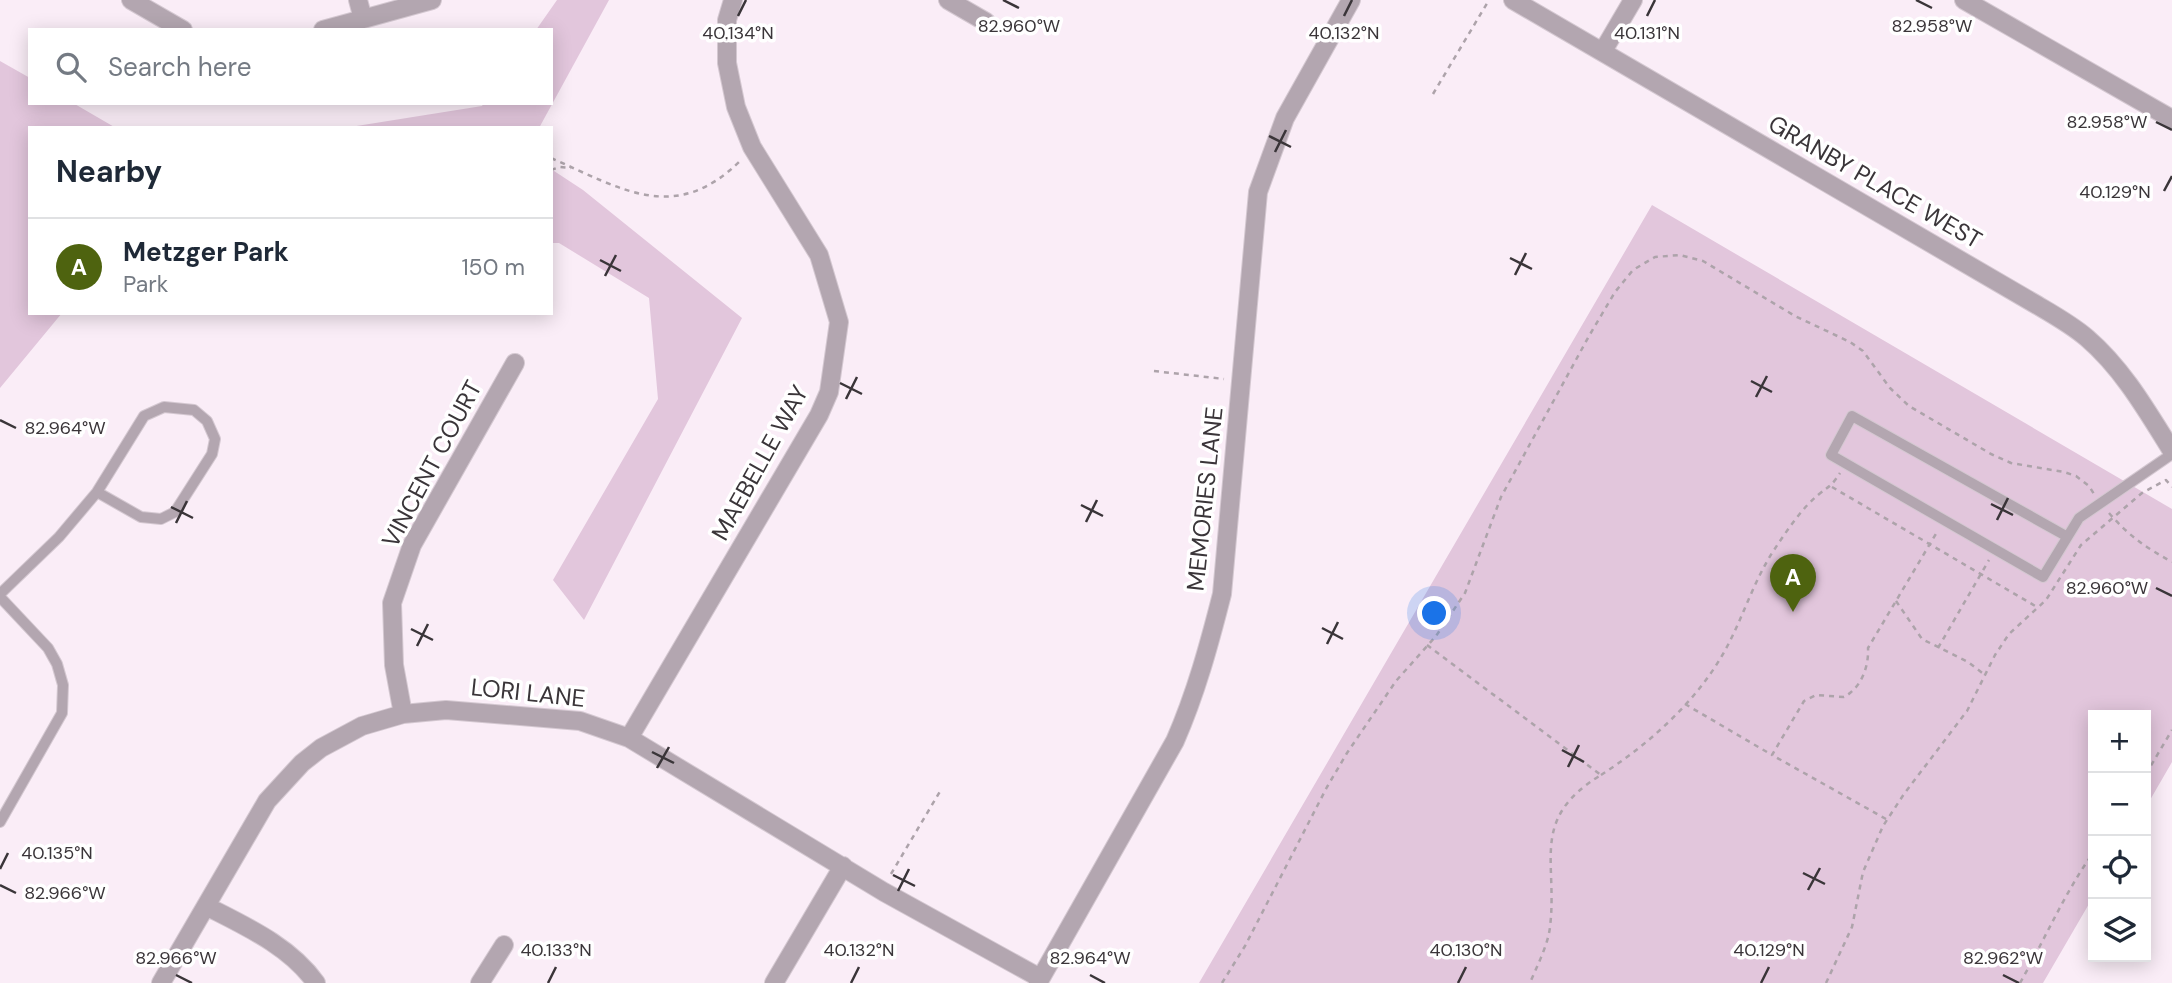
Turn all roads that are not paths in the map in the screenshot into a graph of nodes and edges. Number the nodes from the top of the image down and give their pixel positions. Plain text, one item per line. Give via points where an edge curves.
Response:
1 (131, 0) edge
2 (358, 0) edge
3 (432, 0) edge
4 (733, 0) edge
5 (947, 0) edge
6 (1351, 0) edge
7 (1513, 0) edge
8 (1633, 0) edge
9 (1964, 0) edge
10 (363, 19) junction
11 (986, 22) dead end
12 (180, 28) edge
13 (330, 28) edge
14 (1603, 51) junction
15 (2172, 119) edge
16 (515, 363) dead end
17 (2172, 453) edge
18 (97, 492) junction
19 (2066, 536) junction
20 (0, 595) edge
21 (403, 714) junction
22 (629, 738) junction
23 (0, 822) edge
24 (843, 866) junction
25 (206, 906) junction
26 (503, 945) dead end
27 (1039, 981) edge
28 (161, 983) edge
29 (316, 983) edge
30 (480, 983) edge
31 (774, 983) edge

1 - 12 street
2 - 10 street
3 - 10 street
4 - 22 street, MAEBELLE WAY via 727,20 727,63 736,107 752,147 819,255 839,322 829,392 819,415
5 - 11 street
6 - 27 street, MEMORIES LANE via 1285,118 1258,192 1222,594 1193,699 1175,741
7 - 14 street, GRANBY PLACE WEST
8 - 14 street
9 - 15 street
10 - 13 street
14 - 17 street, GRANBY PLACE WEST via 2086,337 2132,388
16 - 21 street, VINCENT COURT via 412,545 392,603 394,665
17 - 19 lane via 2079,518
18 - 18 lane via 141,517 161,519 175,512 212,454 215,439 207,421 194,411 164,407 144,416
18 - 20 lane
19 - 19 lane via 1852,416 1831,455 2043,577
20 - 23 lane via 48,648 63,685 62,713
21 - 22 street, LORI LANE via 446,710 555,718 580,721
21 - 25 street, LORI LANE via 341,736 286,779 251,826
22 - 24 street, LORI LANE
24 - 27 street, LORI LANE
24 - 31 street
25 - 28 street, LORI LANE
25 - 29 street via 271,942
26 - 30 street

